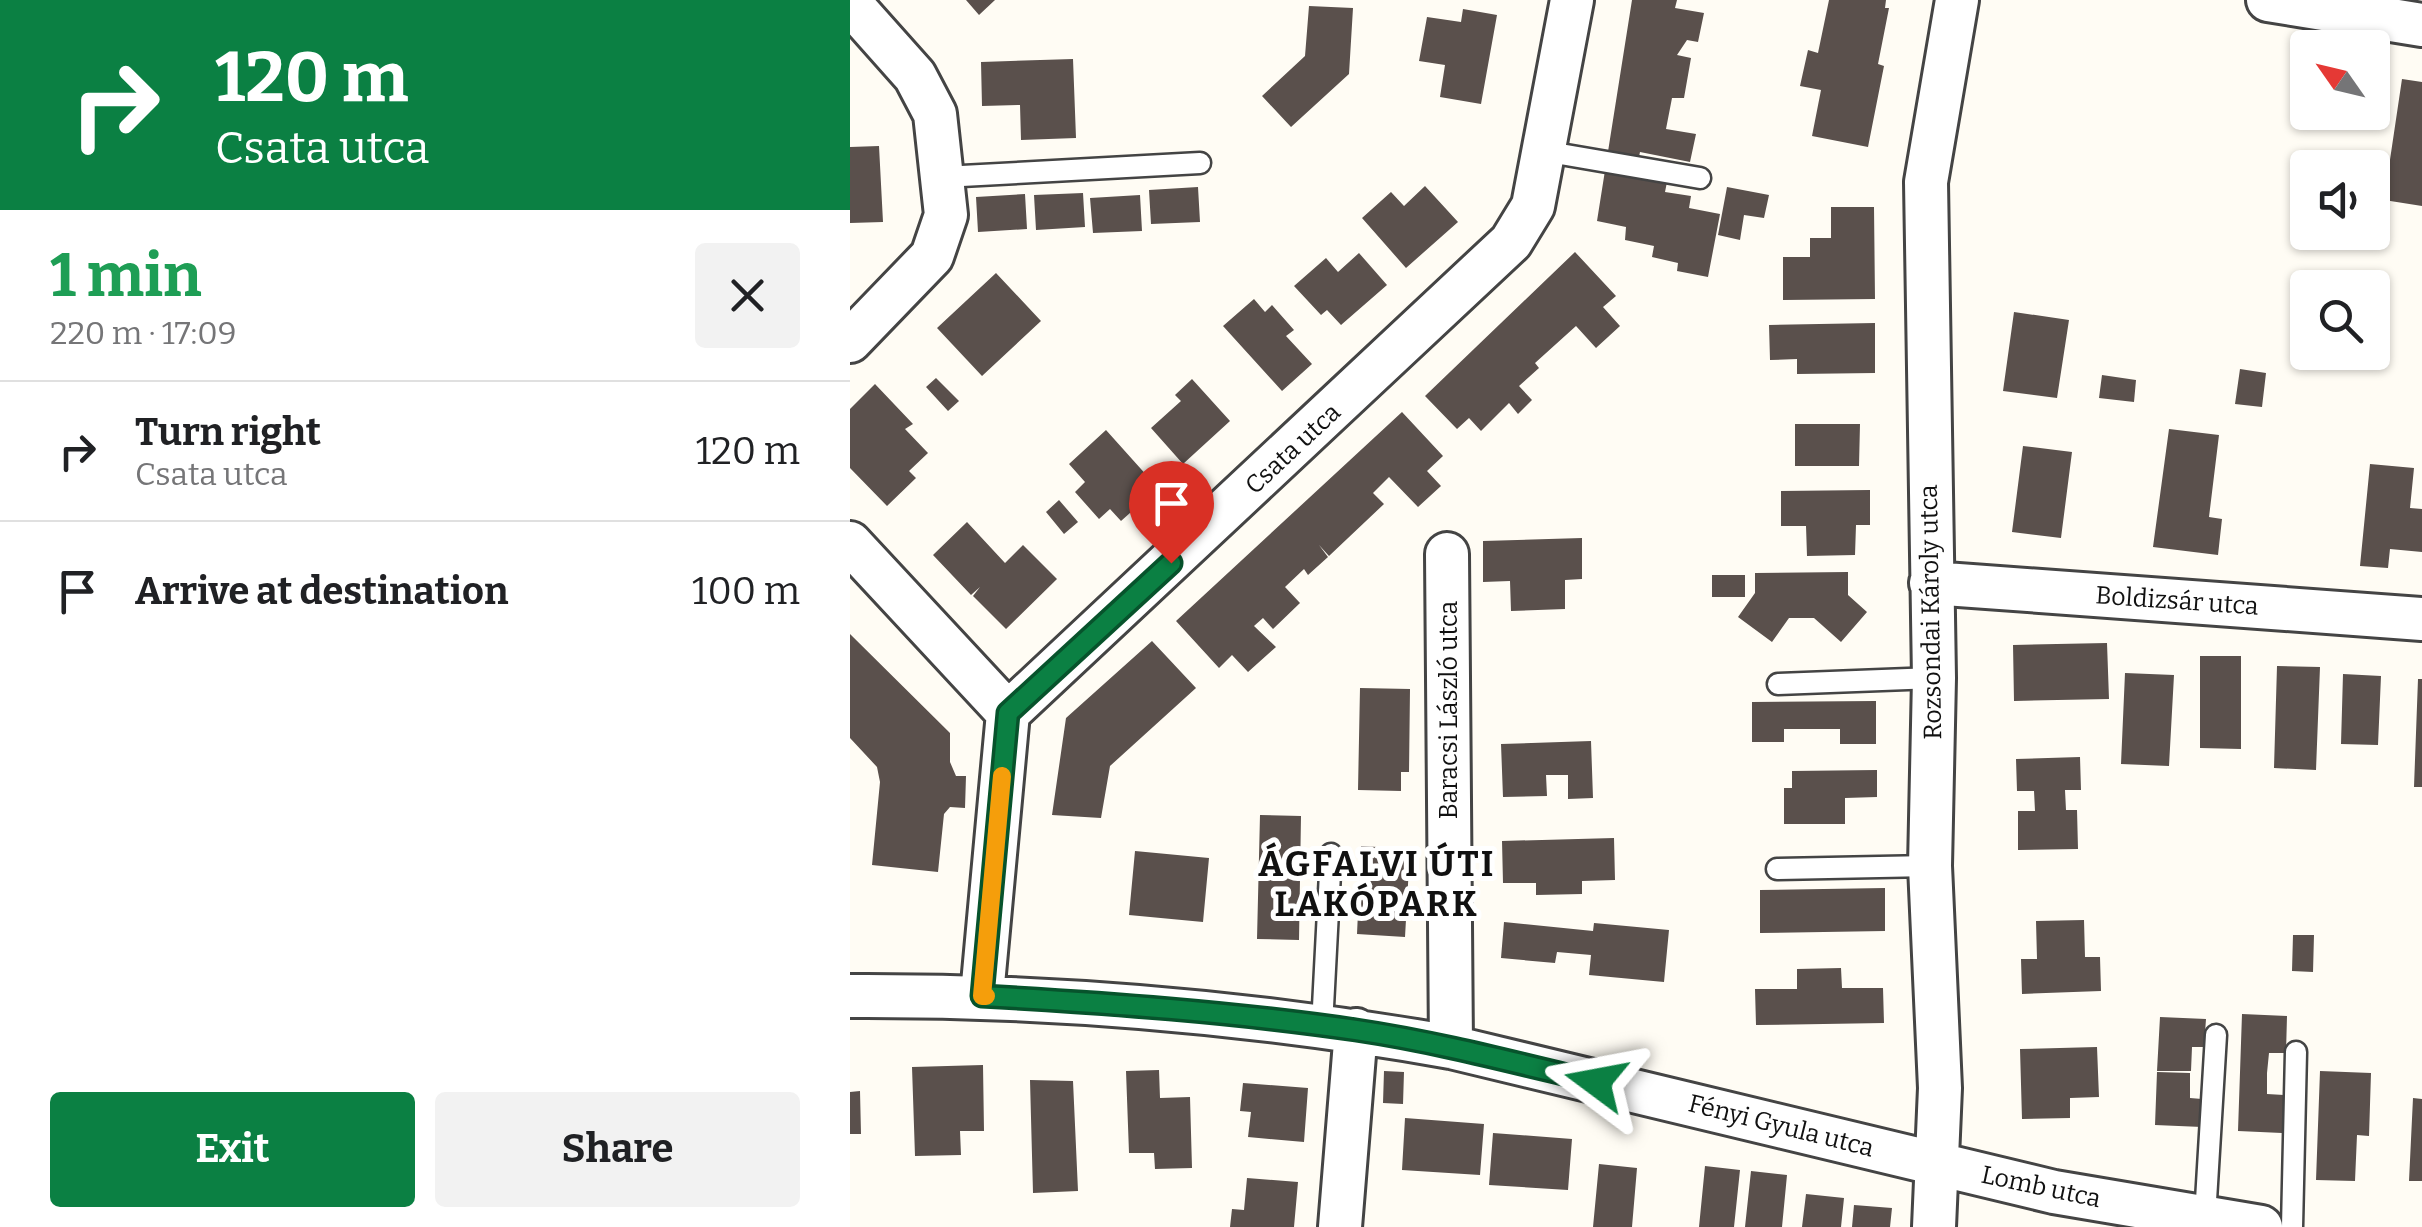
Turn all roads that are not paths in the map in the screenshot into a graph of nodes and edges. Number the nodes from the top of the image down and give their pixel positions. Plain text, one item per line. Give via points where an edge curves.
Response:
1 (1572, 0) edge
2 (1957, 0) edge
3 (2268, 0) edge
4 (850, 3) edge
5 (2413, 16) edge
6 (1543, 151) junction
7 (1200, 163) dead end
8 (944, 177) junction
9 (1700, 178) dead end
10 (850, 340) edge
11 (850, 543) edge
12 (1448, 554) dead end
13 (1931, 583) junction
14 (2422, 619) edge
15 (1934, 678) junction
16 (1778, 684) dead end
17 (1008, 713) junction
18 (1331, 854) dead end
19 (1930, 866) junction
20 (1777, 869) dead end
21 (850, 996) edge
22 (982, 996) junction
23 (1339, 1028) junction
24 (2216, 1036) dead end
25 (1451, 1047) junction
26 (2296, 1052) dead end
27 (1939, 1165) junction
28 (2204, 1216) junction
29 (1340, 1227) edge
30 (1934, 1227) edge
31 (2260, 1227) edge
32 (2292, 1227) edge

1 - 6 street, Csata utca
2 - 13 street, Rozsondai Károly utca via 1926,182
3 - 5 street
4 - 8 street via 915,76 935,114
6 - 9 lane
6 - 17 street, Csata utca via 1533,206 1510,242
7 - 8 lane
8 - 10 street via 946,215 932,256
11 - 17 street
12 - 25 street, Baracsi László utca
13 - 14 street, Boldizsár utca
13 - 15 street, Rozsondai Károly utca
15 - 16 lane
15 - 19 street, Rozsondai Károly utca
17 - 22 street
18 - 23 lane
19 - 20 lane
19 - 27 street, Rozsondai Károly utca
21 - 22 street, Fényi Gyula utca
22 - 23 street, Fényi Gyula utca via 1159,1006
23 - 25 street, Fényi Gyula utca
23 - 29 street
24 - 28 lane
25 - 27 street, Fényi Gyula utca
26 - 32 lane
27 - 28 street, Lomb utca
27 - 30 street, Rozsondai Károly utca
28 - 31 street, Lomb utca

